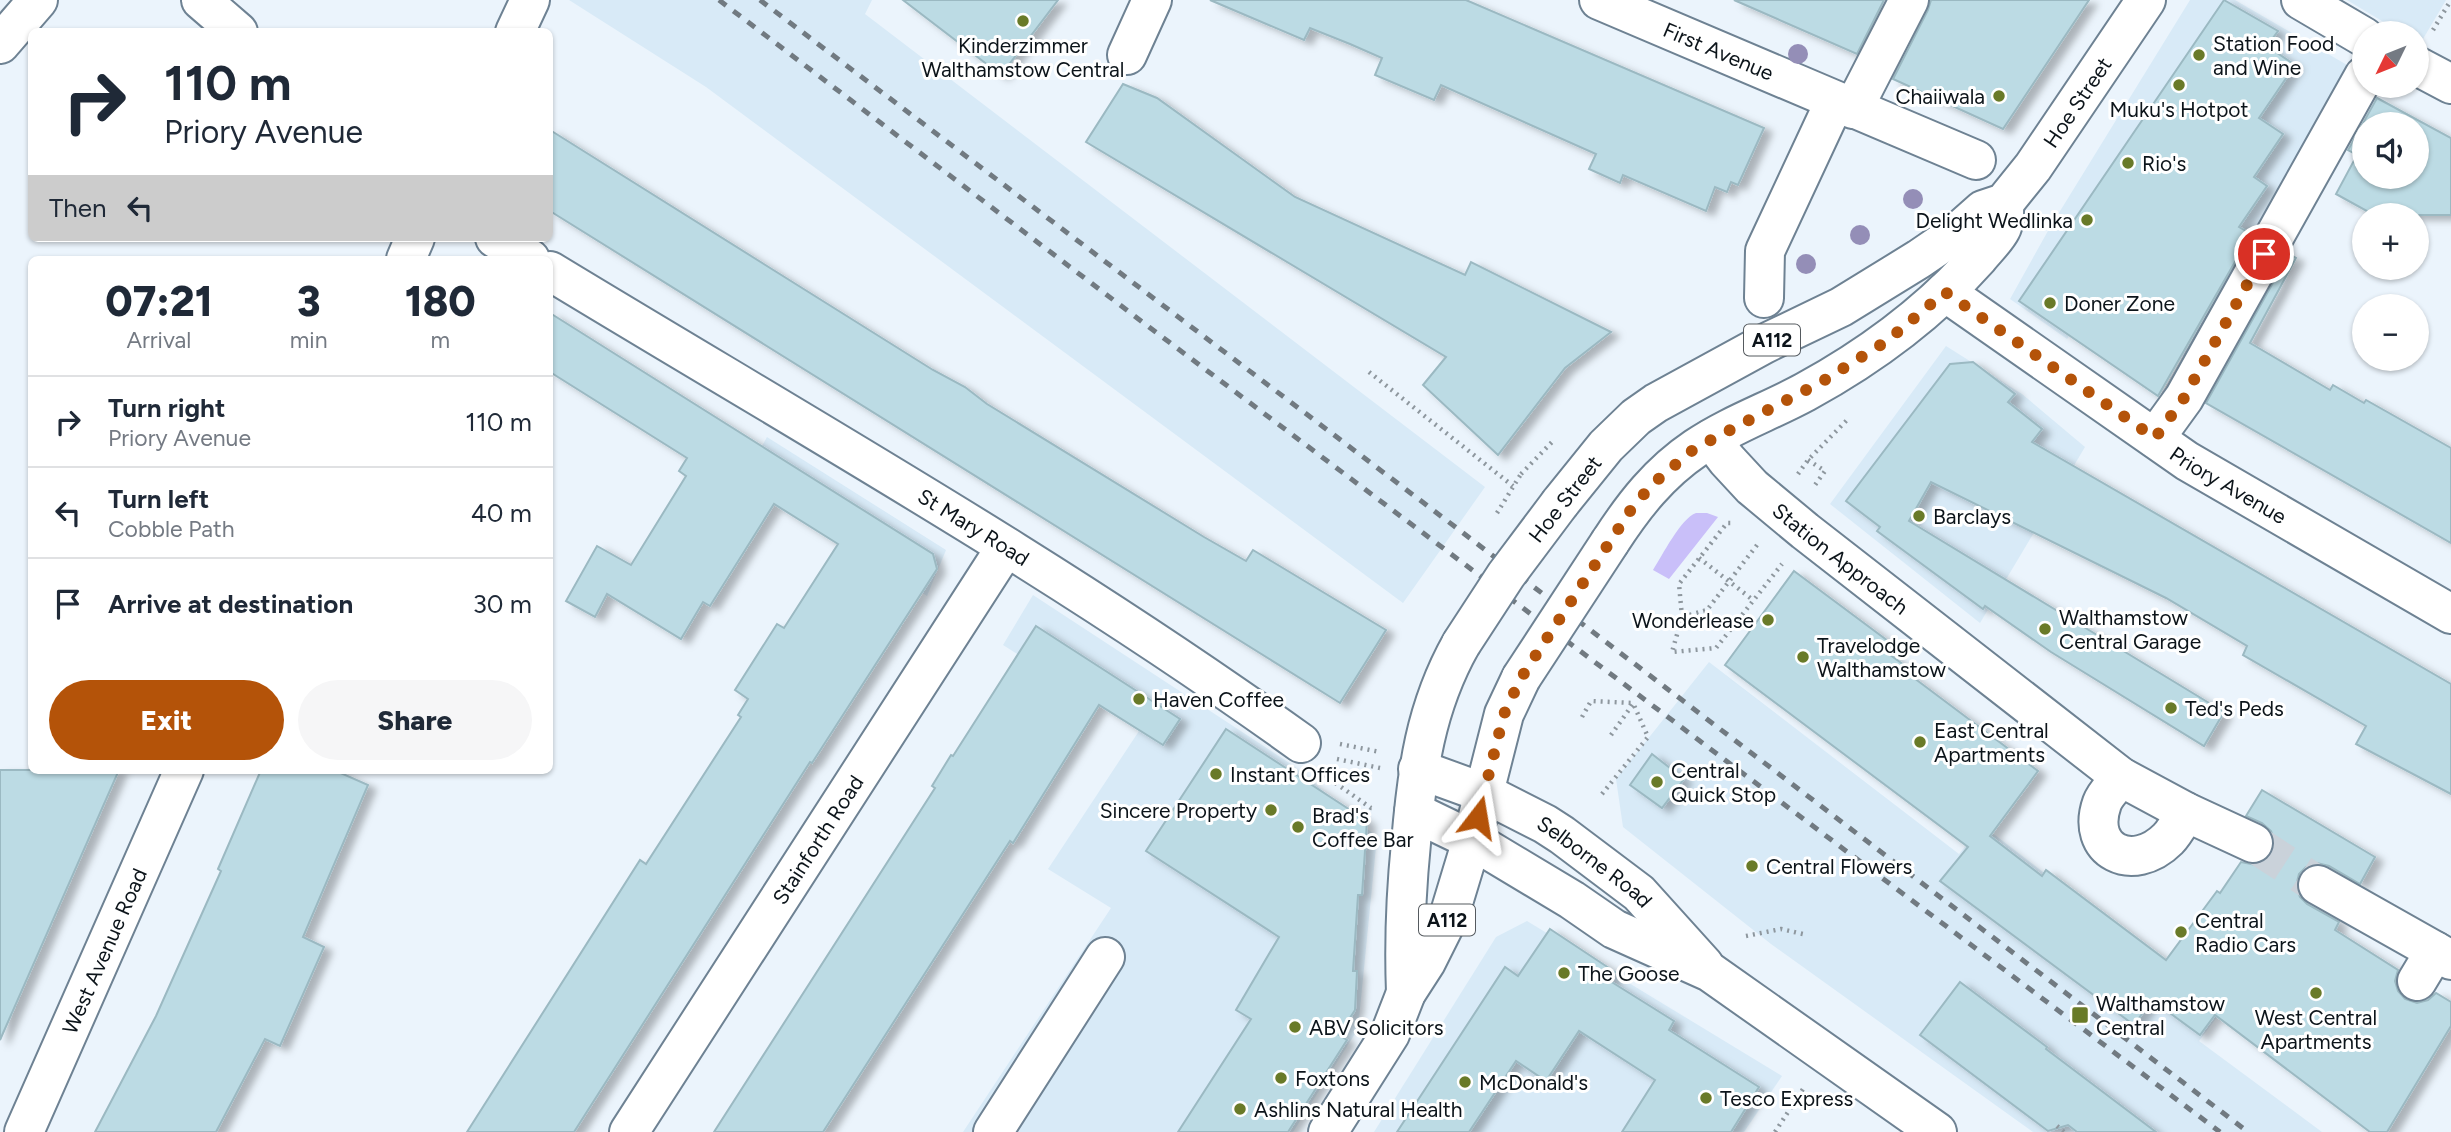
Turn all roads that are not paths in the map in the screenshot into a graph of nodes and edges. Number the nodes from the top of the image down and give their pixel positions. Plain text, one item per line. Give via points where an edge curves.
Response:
1 (38, 0) edge
2 (201, 0) edge
3 (530, 0) edge
4 (1152, 0) edge
5 (1599, 0) edge
6 (1909, 0) edge
7 (2147, 0) edge
8 (2301, 0) edge
9 (233, 28) edge
10 (517, 28) edge
11 (2352, 30) edge
12 (0, 44) edge
13 (1127, 55) dead end
14 (2429, 72) edge
15 (2451, 84) edge
16 (2352, 97) edge
17 (1854, 109) junction
18 (1976, 160) dead end
19 (2004, 203) junction
20 (502, 242) edge
21 (525, 256) edge
22 (1903, 270) junction
23 (553, 273) edge
24 (1945, 292) junction
25 (1764, 298) dead end
26 (1681, 389) junction
27 (2155, 438) junction
28 (1711, 439) junction
29 (1006, 547) junction
30 (2451, 614) edge
31 (1317, 742) road end
32 (1404, 770) junction
33 (182, 774) edge
34 (2121, 777) junction
35 (1484, 793) junction
36 (1414, 812) junction
37 (2186, 812) junction
38 (1472, 841) junction
39 (2253, 844) tunnel mouth
40 (2318, 885) tunnel mouth
41 (1105, 957) dead end
42 (2435, 964) edge
43 (1710, 972) junction
44 (1406, 993) junction
45 (24, 1132) edge
46 (629, 1132) edge
47 (993, 1132) edge
48 (1328, 1132) edge
49 (1937, 1132) edge

1 - 12 street
2 - 9 street
3 - 10 street
4 - 13 street
5 - 17 street, First Avenue
6 - 17 street
7 - 19 street, Hoe Street / A112
8 - 11 street
14 - 15 street
16 - 27 street via 2184,398
17 - 18 street, First Avenue
17 - 25 street via 1811,155 1765,251
19 - 22 street, Hoe Street / A112 via 1983,210
19 - 24 street, Hoe Street / A112 via 2003,228
20 - 21 street
22 - 24 street, Priory Avenue
22 - 26 street, Hoe Street / A112 via 1842,307
23 - 29 street, St Mary Road
24 - 27 street, Priory Avenue
24 - 28 street, Hoe Street / A112 via 1887,341 1823,381
26 - 28 street, Station Approach
26 - 32 street, Hoe Street / A112, bridge via 1636,417 1606,446 1506,575 1447,669
27 - 30 street, Priory Avenue
28 - 34 street, Station Approach via 1752,487 1805,531
28 - 35 street, Hoe Street / A112, bridge via 1655,482 1634,505 1521,678 1504,714
29 - 31 street, St Mary Road
29 - 46 street, Stainforth Road
32 - 35 street, Selborne Road
32 - 36 street, Hoe Street / A112
33 - 45 street, West Avenue Road
34 - 37 street, Station Approach
34 - 37 street via 2102,801 2098,822 2103,840 2119,856 2151,852 2169,838
35 - 38 street, Hoe Street / A112
35 - 43 street, Selborne Road via 1545,824 1639,893
36 - 38 street, Selborne Road
36 - 44 street, Hoe Street / A112 via 1406,901
37 - 39 street, Station Approach
38 - 43 street, Selborne Road via 1614,929
38 - 44 street, Hoe Street / A112 via 1449,916
40 - 42 street
41 - 47 street
43 - 49 street, Selborne Road
44 - 48 street, Hoe Street / A112 via 1390,1034

